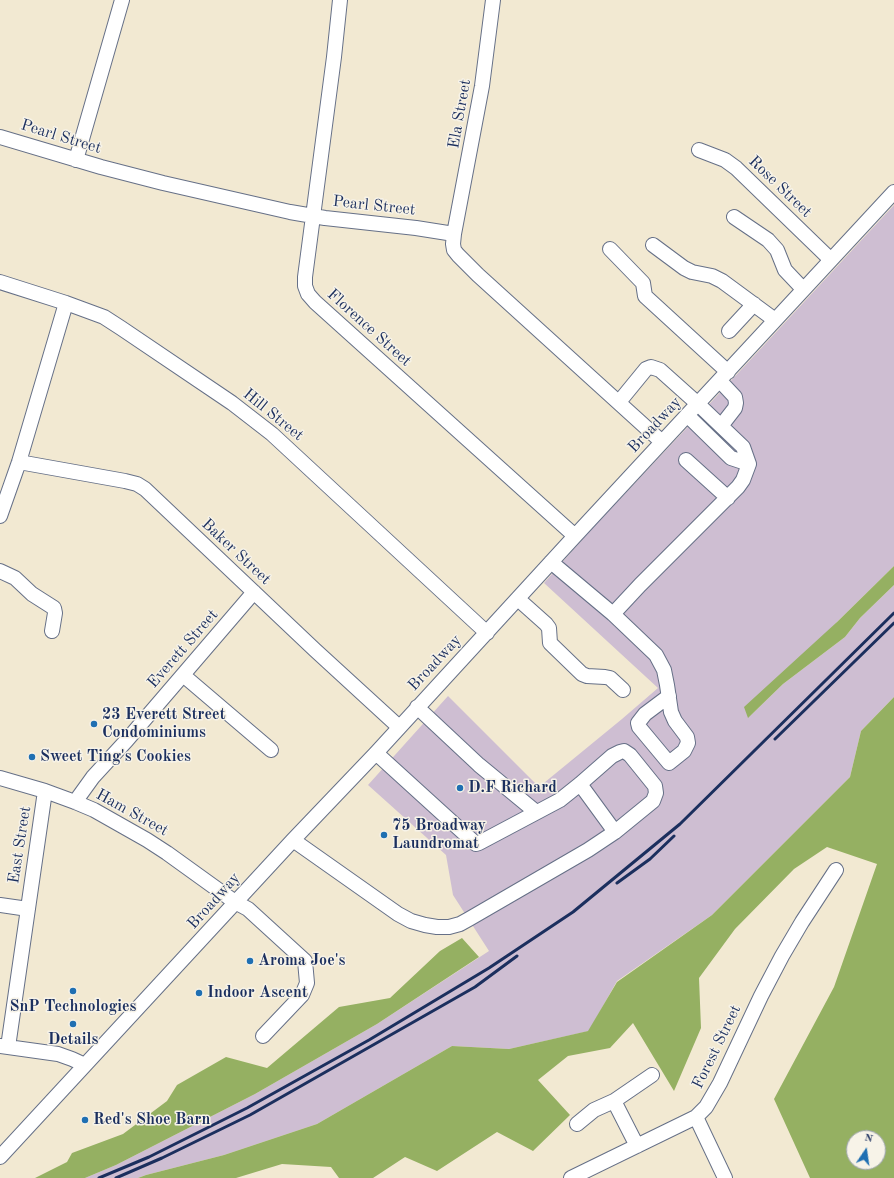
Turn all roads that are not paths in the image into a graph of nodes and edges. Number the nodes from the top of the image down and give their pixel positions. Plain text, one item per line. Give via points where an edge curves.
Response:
1 (122, 0) edge
2 (340, 0) edge
3 (493, 0) edge
4 (0, 137) edge
5 (699, 150) dead end
6 (76, 160) junction
7 (894, 192) edge
8 (312, 216) junction
9 (734, 217) dead end
10 (454, 234) junction
11 (653, 245) dead end
12 (610, 249) dead end
13 (831, 260) junction
14 (0, 282) edge
15 (803, 289) junction
16 (66, 303) junction
17 (754, 304) junction
18 (775, 320) junction
19 (729, 331) dead end
20 (724, 376) junction
21 (619, 402) junction
22 (698, 404) junction
23 (687, 415) junction
24 (721, 426) junction
25 (662, 442) junction
26 (686, 460) dead end
27 (19, 462) junction
28 (748, 464) junction
29 (728, 498) junction
30 (0, 516) edge
31 (575, 536) junction
32 (551, 562) junction
33 (0, 571) edge
34 (254, 592) junction
35 (518, 598) junction
36 (613, 614) junction
37 (52, 631) dead end
38 (487, 632) junction
39 (183, 675) junction
40 (623, 690) dead end
41 (669, 696) dead end
42 (417, 707) junction
43 (399, 727) junction
44 (271, 750) dead end
45 (376, 753) junction
46 (0, 778) edge
47 (580, 784) junction
48 (46, 791) junction
49 (75, 802) junction
50 (536, 812) junction
51 (615, 832) junction
52 (293, 840) junction
53 (836, 870) dead end
54 (235, 902) junction
55 (0, 905) edge
56 (28, 908) junction
57 (263, 1036) dead end
58 (4, 1047) edge
59 (85, 1065) junction
60 (652, 1075) dead end
61 (614, 1101) junction
62 (696, 1117) junction
63 (577, 1124) dead end
64 (637, 1146) junction
65 (0, 1157) edge
66 (570, 1178) edge
67 (725, 1178) edge

1 - 6 street
2 - 8 street, Florence Street
3 - 10 street, Ela Street via 477,115
4 - 6 street, Pearl Street
5 - 13 street, Rose Street via 725,160 736,168
6 - 8 street, Pearl Street via 163,183
7 - 13 street, Broadway
8 - 10 street, Pearl Street
8 - 31 street, Florence Street via 305,277 308,294
9 - 15 street via 778,250 785,270
10 - 21 street via 454,250 458,255
11 - 17 street via 684,268 722,281
12 - 20 street via 643,283 645,296
13 - 15 street, Broadway
14 - 16 street, Hill Street
15 - 18 street, Broadway
16 - 27 street
16 - 38 street, Hill Street via 104,317 253,418
17 - 18 street
17 - 19 street
18 - 20 street, Broadway
20 - 22 street, Broadway
20 - 24 street via 735,397 736,408
21 - 22 street via 646,369 651,367 660,370
21 - 25 street
22 - 23 street, Broadway
22 - 24 street
23 - 25 street, Broadway
23 - 28 street via 731,458
24 - 28 street via 743,447
25 - 31 street, Broadway
26 - 29 street
27 - 30 street
27 - 34 street, Baker Street via 137,484
28 - 29 street via 743,480
29 - 36 street
31 - 32 street, Broadway
32 - 35 street, Broadway
32 - 36 street
33 - 37 street via 14,578 54,608
34 - 39 street, Everett Street
34 - 43 street, Baker Street
35 - 38 street, Broadway
35 - 40 street via 546,624 549,628 550,643 582,674 610,678
36 - 41 street via 656,655 664,670
38 - 42 street, Broadway
39 - 44 street
39 - 49 street, Everett Street via 93,777
42 - 43 street, Broadway
42 - 50 street via 479,765
43 - 45 street, Broadway
45 - 50 street via 476,844
45 - 52 street, Broadway
46 - 48 street, Ham Street
47 - 50 street via 560,800
47 - 51 street
47 - 51 street via 616,753 624,751 655,786 653,801
48 - 49 street, Ham Street
48 - 56 street, East Street
49 - 54 street, Ham Street via 148,840
51 - 52 street via 469,920 449,927 425,925 398,914
52 - 54 street, Broadway
53 - 62 street, Forest Street via 782,956 720,1083 706,1107
54 - 57 street, Ham Street via 248,909 305,962 307,983 302,995
54 - 59 street, Broadway
55 - 56 street
56 - 58 street, East Street
58 - 59 street via 58,1054
59 - 65 street, Broadway
60 - 61 street
61 - 63 street via 594,1110
61 - 64 street
62 - 64 street, Forest Street
62 - 67 street
64 - 66 street, Forest Street

